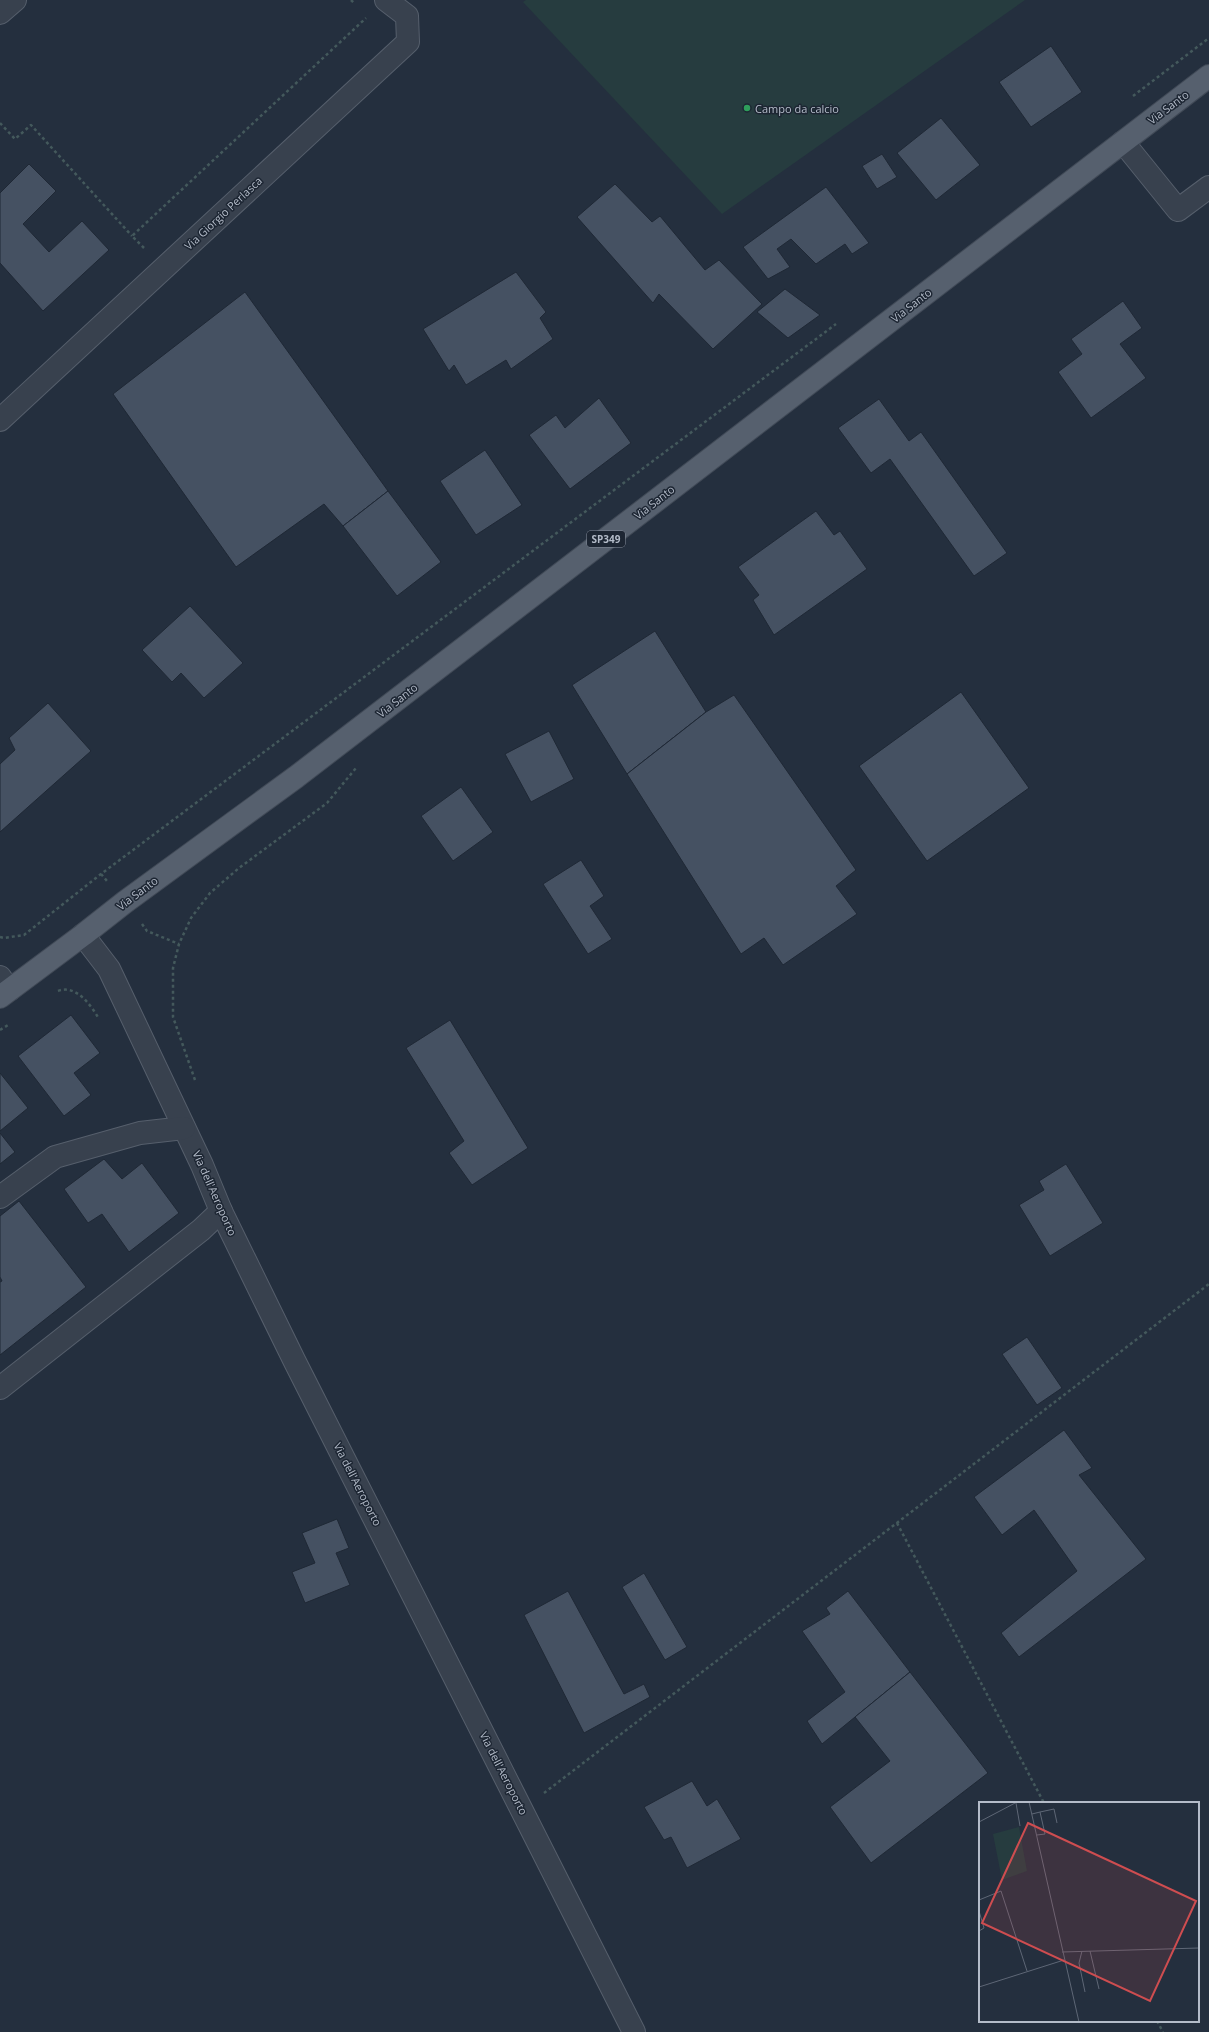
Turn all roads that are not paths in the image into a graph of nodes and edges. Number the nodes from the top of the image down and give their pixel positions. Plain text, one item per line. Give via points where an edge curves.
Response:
1 (15, 0) edge
2 (386, 0) edge
3 (0, 13) edge
4 (1209, 76) edge
5 (1123, 142) junction
6 (1209, 187) edge
7 (0, 420) edge
8 (84, 935) junction
9 (3, 988) edge
10 (184, 1128) junction
11 (0, 1197) edge
12 (221, 1210) junction
13 (0, 1388) edge
14 (634, 2032) edge

1 - 3 street
2 - 7 street, Via Giorgio Perlasca via 406,16 408,42
4 - 5 main road, Via Santo / SP349
5 - 6 street via 1178,210
5 - 8 main road, Via Santo / SP349 via 296,777
8 - 9 main road, Via Santo / SP349
8 - 10 street, Via dell'Aeroporto via 109,969
10 - 11 street via 140,1133 55,1157
10 - 12 street, Via dell'Aeroporto
12 - 13 street via 201,1230
12 - 14 street, Via dell'Aeroporto via 294,1360

